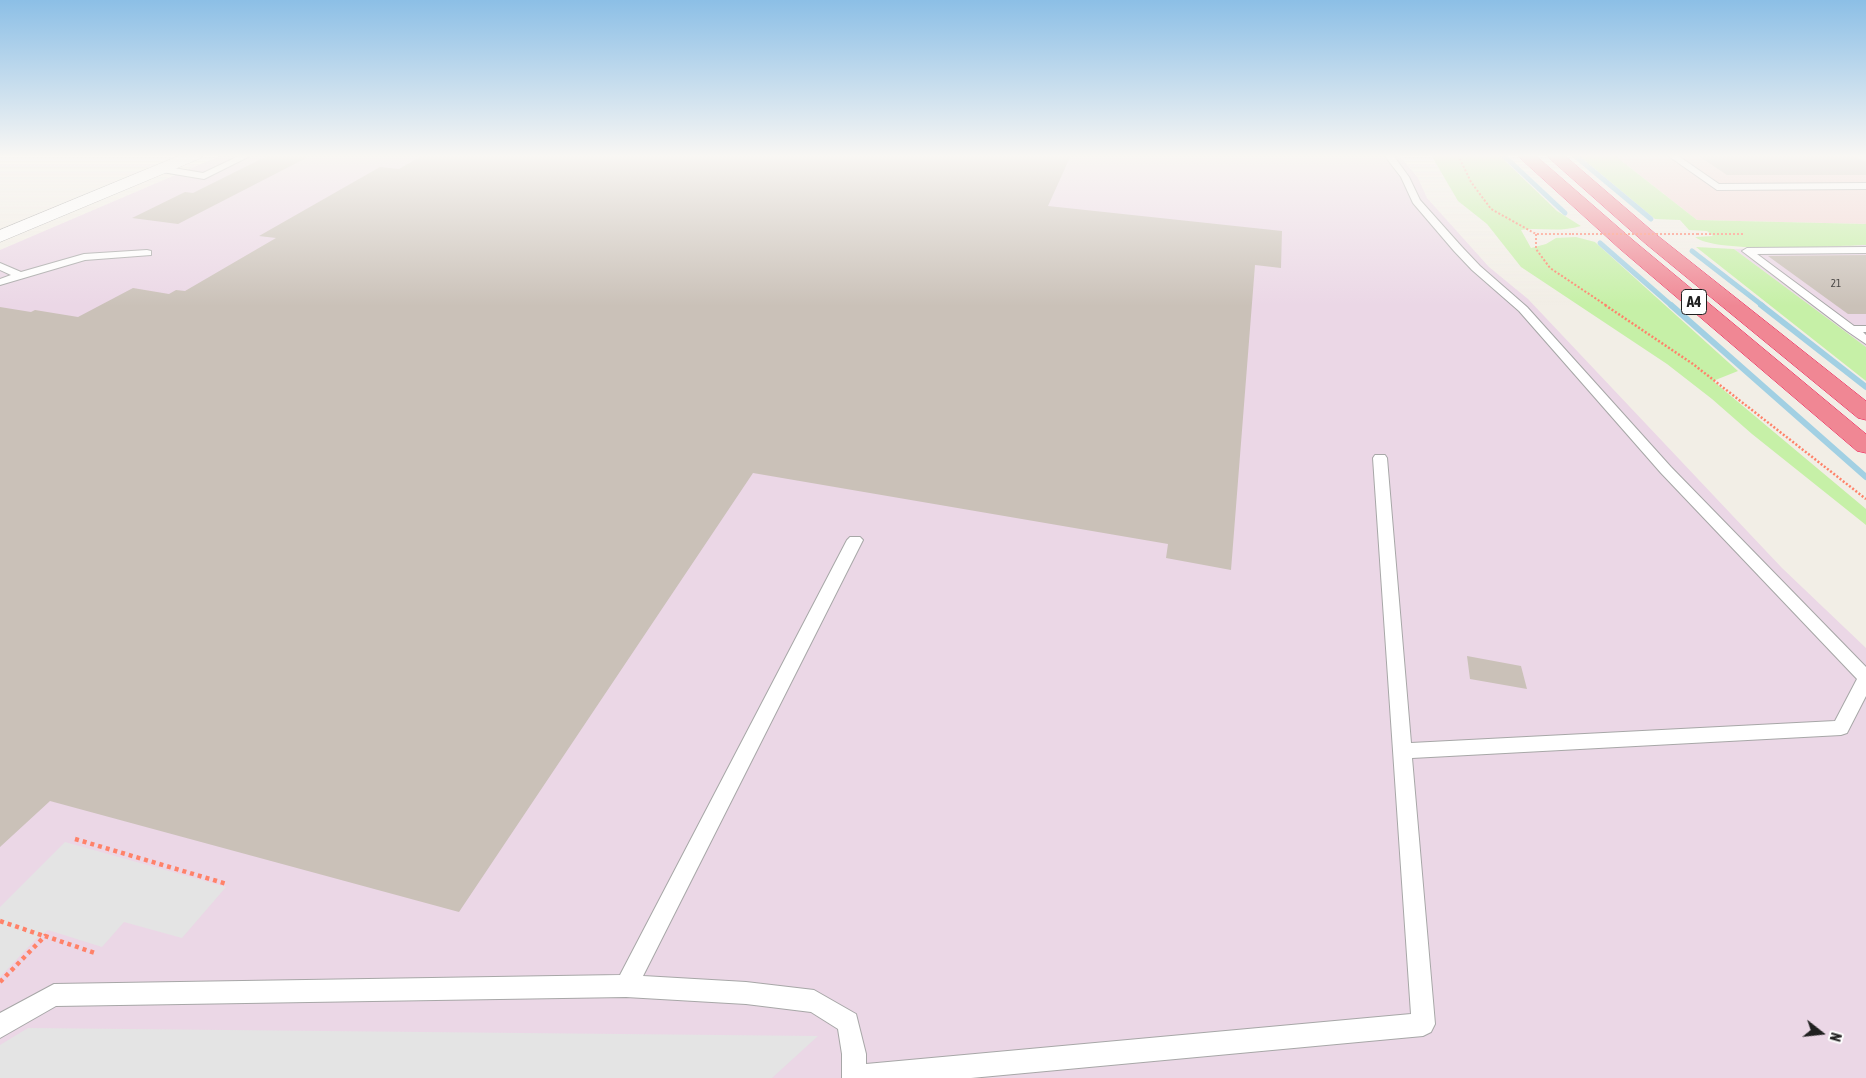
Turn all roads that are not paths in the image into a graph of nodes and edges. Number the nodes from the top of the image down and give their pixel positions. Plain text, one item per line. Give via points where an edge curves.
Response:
1 (76, 205) edge
2 (1421, 205) edge
3 (1582, 205) edge
4 (1612, 205) edge
5 (0, 237) edge
6 (1866, 250) edge
7 (148, 253) dead end
8 (0, 266) edge
9 (20, 276) junction
10 (0, 282) edge
11 (1851, 329) junction
12 (1866, 329) edge
13 (1866, 340) edge
14 (1866, 413) edge
15 (1866, 446) edge
16 (1380, 458) dead end
17 (855, 540) dead end
18 (1401, 751) junction
19 (626, 986) junction
20 (0, 1026) edge
21 (854, 1077) edge

1 - 5 street
2 - 18 lane via 1476,268 1523,309 1666,470 1866,678 1841,728
3 - 15 highway, A4
4 - 14 highway, A4
6 - 11 lane via 1747,251
7 - 9 lane via 84,257
8 - 9 lane
9 - 10 lane
11 - 12 lane
11 - 13 lane
16 - 18 lane
17 - 19 lane
18 - 21 lane via 1423,1024
19 - 20 lane via 54,995
19 - 21 lane via 746,993 814,1001 848,1022

